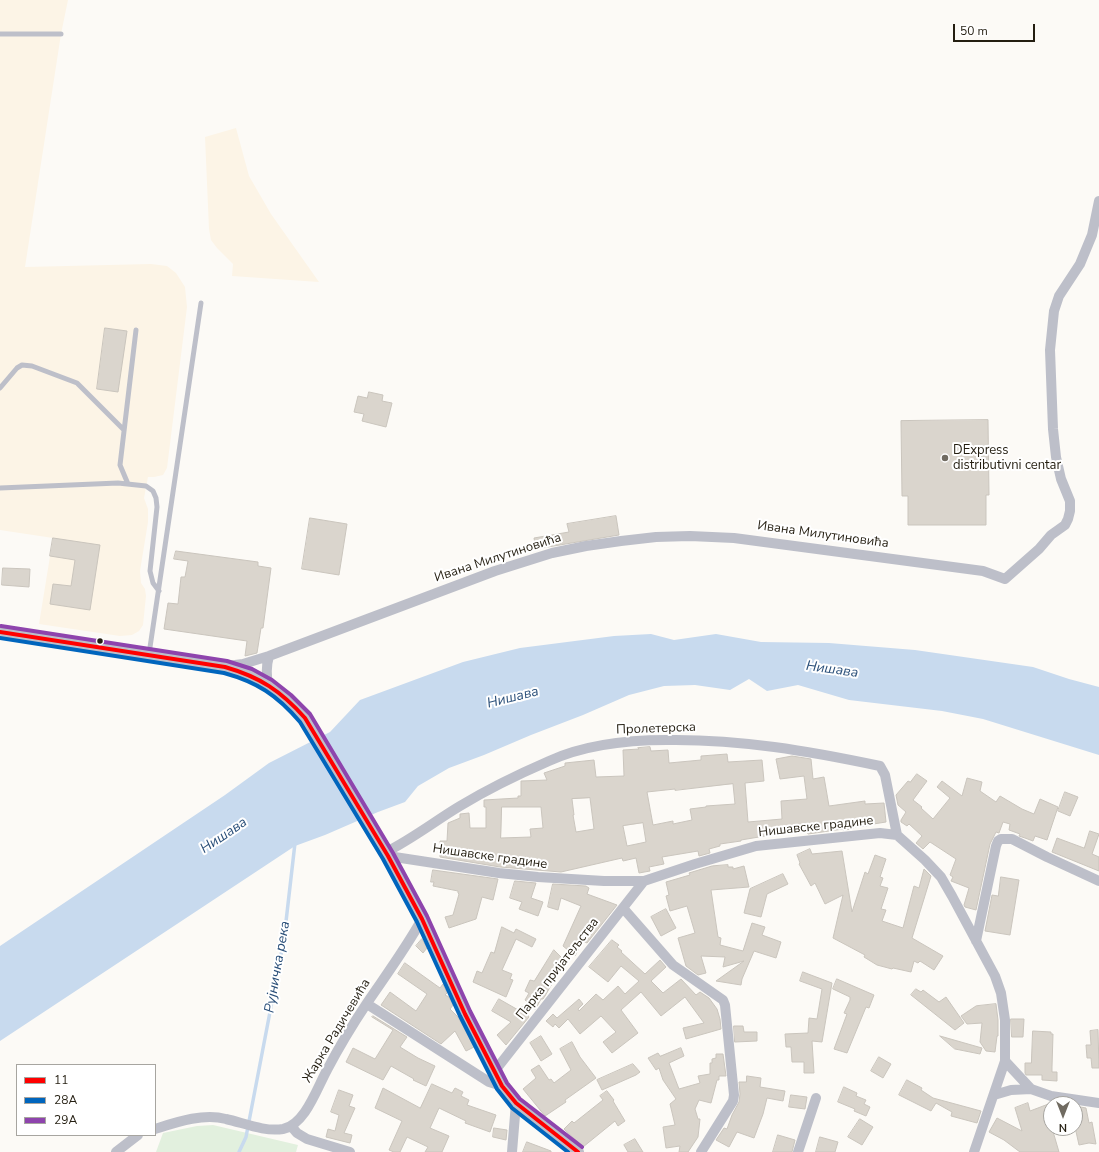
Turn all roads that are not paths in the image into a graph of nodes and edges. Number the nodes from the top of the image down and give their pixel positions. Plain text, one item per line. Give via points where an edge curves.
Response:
1 (0, 34) edge
2 (61, 34) dead end
3 (1099, 201) edge
4 (201, 303) dead end
5 (136, 330) dead end
6 (0, 388) edge
7 (124, 430) junction
8 (128, 484) junction
9 (0, 488) edge
10 (159, 591) junction
11 (0, 632) edge
12 (149, 654) junction
13 (269, 656) junction
14 (225, 667) junction
15 (268, 683) junction
16 (897, 835) junction
17 (387, 854) junction
18 (1099, 881) edge
19 (644, 882) junction
20 (623, 908) junction
21 (422, 919) junction
22 (976, 941) junction
23 (366, 1004) junction
24 (1005, 1061) junction
25 (494, 1072) junction
26 (502, 1086) junction
27 (1031, 1089) junction
28 (994, 1095) junction
29 (816, 1098) dead end
30 (516, 1103) junction
31 (1099, 1103) edge
32 (291, 1126) junction
33 (156, 1129) edge
34 (137, 1136) edge
35 (116, 1152) edge
36 (350, 1152) edge
37 (512, 1152) edge
38 (578, 1152) edge
39 (701, 1152) edge
40 (798, 1152) edge
41 (974, 1152) edge

1 - 2 lane
3 - 13 street, Ивана Милутиновића via 1092,235 1083,257 1059,296 1054,311 1050,350 1056,457 1070,501 1070,511 1065,525 1005,579 983,571 734,538 690,536 621,541 552,553 495,571
4 - 10 lane
5 - 7 lane
6 - 7 lane via 17,368 22,365 32,366 77,383
7 - 8 lane via 120,465
8 - 9 lane
8 - 10 lane via 146,486 153,491 156,498 150,571 153,583
10 - 12 lane
11 - 12 street, Ивана Милутиновића
12 - 14 street, Ивана Милутиновића
13 - 14 street, Ивана Милутиновића
13 - 15 street via 266,664
14 - 15 street, Ивана Милутиновића via 239,670
15 - 17 street, Ивана Милутиновића via 290,701 305,718
16 - 17 street, Пролетерска via 885,775 880,766 809,752 729,741 647,740 605,744 574,751 550,761 460,806
16 - 19 street, Нишавске градине via 880,833 756,846
16 - 22 street via 940,877
17 - 19 street, Нишавске градине via 538,878
17 - 21 street, Ивана Милутиновића
18 - 22 street via 1012,839 1002,839 996,846
19 - 20 street, Парка пријатељства
20 - 25 street, Парка пријатељства
20 - 39 street via 673,965 723,1000 725,1005 734,1096
21 - 23 street, Жарка Радичевића
21 - 25 street, Ивана Милутиновића
22 - 24 street via 995,976 1003,1003 1006,1020
23 - 26 street via 489,1082
23 - 32 street, Жарка Радичевића via 327,1069 304,1114
24 - 27 street
24 - 28 street
25 - 26 street, Ивана Милутиновића
26 - 30 street, Ивана Милутиновића
27 - 28 street via 1011,1090
27 - 31 street via 1051,1096
28 - 41 street
29 - 40 street
30 - 37 street
30 - 38 street, Ивана Милутиновића
32 - 33 street via 275,1129 205,1117
32 - 36 street via 306,1140
34 - 35 street

